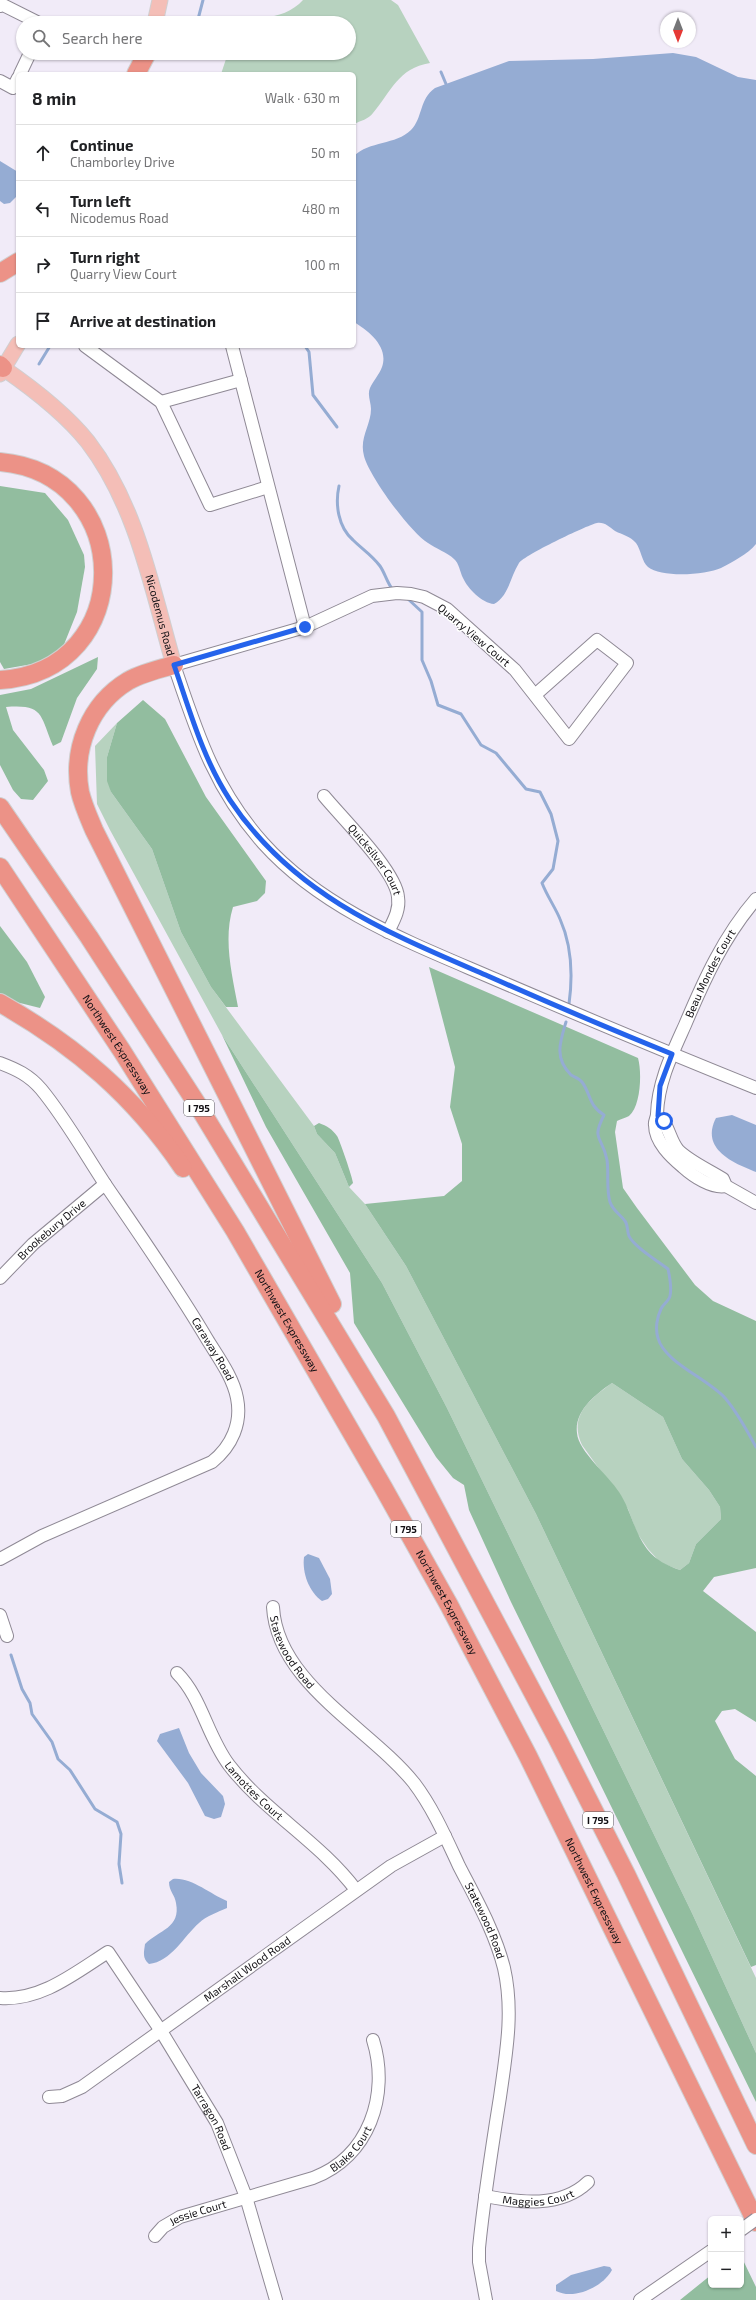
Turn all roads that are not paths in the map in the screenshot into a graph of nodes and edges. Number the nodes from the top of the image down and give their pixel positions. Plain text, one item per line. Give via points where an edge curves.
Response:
1 (160, 0) edge
2 (0, 6) edge
3 (25, 16) edge
4 (157, 16) edge
5 (27, 60) edge
6 (143, 60) edge
7 (145, 60) edge
8 (21, 72) edge
9 (137, 72) edge
10 (142, 72) edge
11 (0, 81) edge
12 (16, 83) edge
13 (16, 263) edge
14 (0, 273) edge
15 (16, 347) edge
16 (88, 348) edge
17 (233, 348) edge
18 (1, 369) edge
19 (241, 380) junction
20 (162, 402) junction
21 (0, 462) edge
22 (268, 487) junction
23 (305, 627) junction
24 (174, 665) junction
25 (0, 680) edge
26 (535, 695) junction
27 (324, 796) dead end
28 (0, 807) edge
29 (0, 867) edge
30 (756, 899) edge
31 (388, 932) junction
32 (0, 1003) edge
33 (672, 1054) junction
34 (0, 1063) edge
35 (756, 1088) edge
36 (105, 1184) junction
37 (756, 1203) edge
38 (0, 1278) edge
39 (283, 1312) junction
40 (386, 1416) junction
41 (0, 1559) edge
42 (273, 1607) dead end
43 (0, 1615) edge
44 (7, 1636) dead end
45 (177, 1673) dead end
46 (445, 1836) junction
47 (356, 1890) junction
48 (0, 1998) edge
49 (160, 2032) junction
50 (374, 2040) dead end
51 (49, 2097) dead end
52 (756, 2145) edge
53 (588, 2182) dead end
54 (485, 2196) junction
55 (246, 2198) junction
56 (756, 2221) edge
57 (744, 2228) edge
58 (155, 2236) dead end
59 (710, 2252) edge
60 (276, 2300) edge
61 (486, 2300) edge
62 (640, 2300) edge

1 - 4 main road
2 - 3 street via 1,4
5 - 8 street
6 - 9 highway
7 - 10 main road
11 - 12 street via 14,88
13 - 14 highway
15 - 18 main road
16 - 20 street
17 - 19 street
18 - 24 main road, Nicodemus Road via 58,411 87,440 105,466 129,515
19 - 20 street
19 - 22 street
20 - 22 street via 210,505
21 - 25 highway via 32,468 62,485 75,496 94,525 104,568 99,607 88,630 68,654 40,672
22 - 23 street
23 - 24 street, Quarry View Court
23 - 26 street, Quarry View Court via 362,599 384,593 424,598 447,609 515,670
24 - 31 street, Nicodemus Road via 205,754 230,800 245,821 278,858 307,883 352,913
24 - 40 highway via 128,681 104,701 94,714 87,727 79,755 81,794 94,830
26 - 26 street, Quarry View Court via 569,739 627,663 598,640
27 - 31 street, Quicksilver Court via 382,865 396,886 398,907
28 - 40 highway, I 795 via 90,938 196,1104
29 - 39 highway, Northwest Expressway / I 795 via 168,1122
30 - 33 street, Beau Mondes Court via 732,930 712,965
31 - 33 street, Nicodemus Road
32 - 39 highway via 58,1038 121,1092 172,1152 228,1237
33 - 35 street, Nicodemus Road
33 - 37 street, Beau Mondes Court via 660,1086 658,1116 654,1124 658,1137 674,1159 691,1174 718,1187 726,1186
34 - 36 street, Caraway Road via 30,1077 40,1088
36 - 38 street, Brookebury Drive via 33,1244
36 - 41 street, Caraway Road via 177,1288 225,1369 237,1397 238,1422 223,1453 212,1462 42,1536
39 - 56 highway, Northwest Expressway / I 795 via 448,1605 528,1756
40 - 52 highway, I 795 via 557,1738 626,1874
42 - 46 street, Statewood Road via 274,1622 279,1635 302,1673 317,1691 402,1769 426,1802
43 - 44 street
45 - 47 street, Lamottes Court via 186,1682 208,1730 229,1765 260,1798 332,1862
46 - 47 street, Marshall Wood Road via 390,1866
46 - 54 street, Statewood Road via 490,1928 501,1957 507,1988 508,2038
47 - 49 street, Marshall Wood Road
48 - 49 street, Tarragon Road via 16,1998 47,1989 108,1952
49 - 51 street, Marshall Wood Road via 82,2087 62,2096
49 - 55 street, Tarragon Road via 217,2123
50 - 55 street, Blake Court via 380,2074 376,2105 366,2132 355,2150 323,2174
53 - 54 street, Maggies Court via 579,2190 555,2199 527,2202
54 - 61 street, Statewood Road via 479,2248
55 - 58 street, Jessie Court via 180,2217 163,2227
55 - 60 street, Tarragon Road
56 - 57 street, bridge
59 - 62 street

